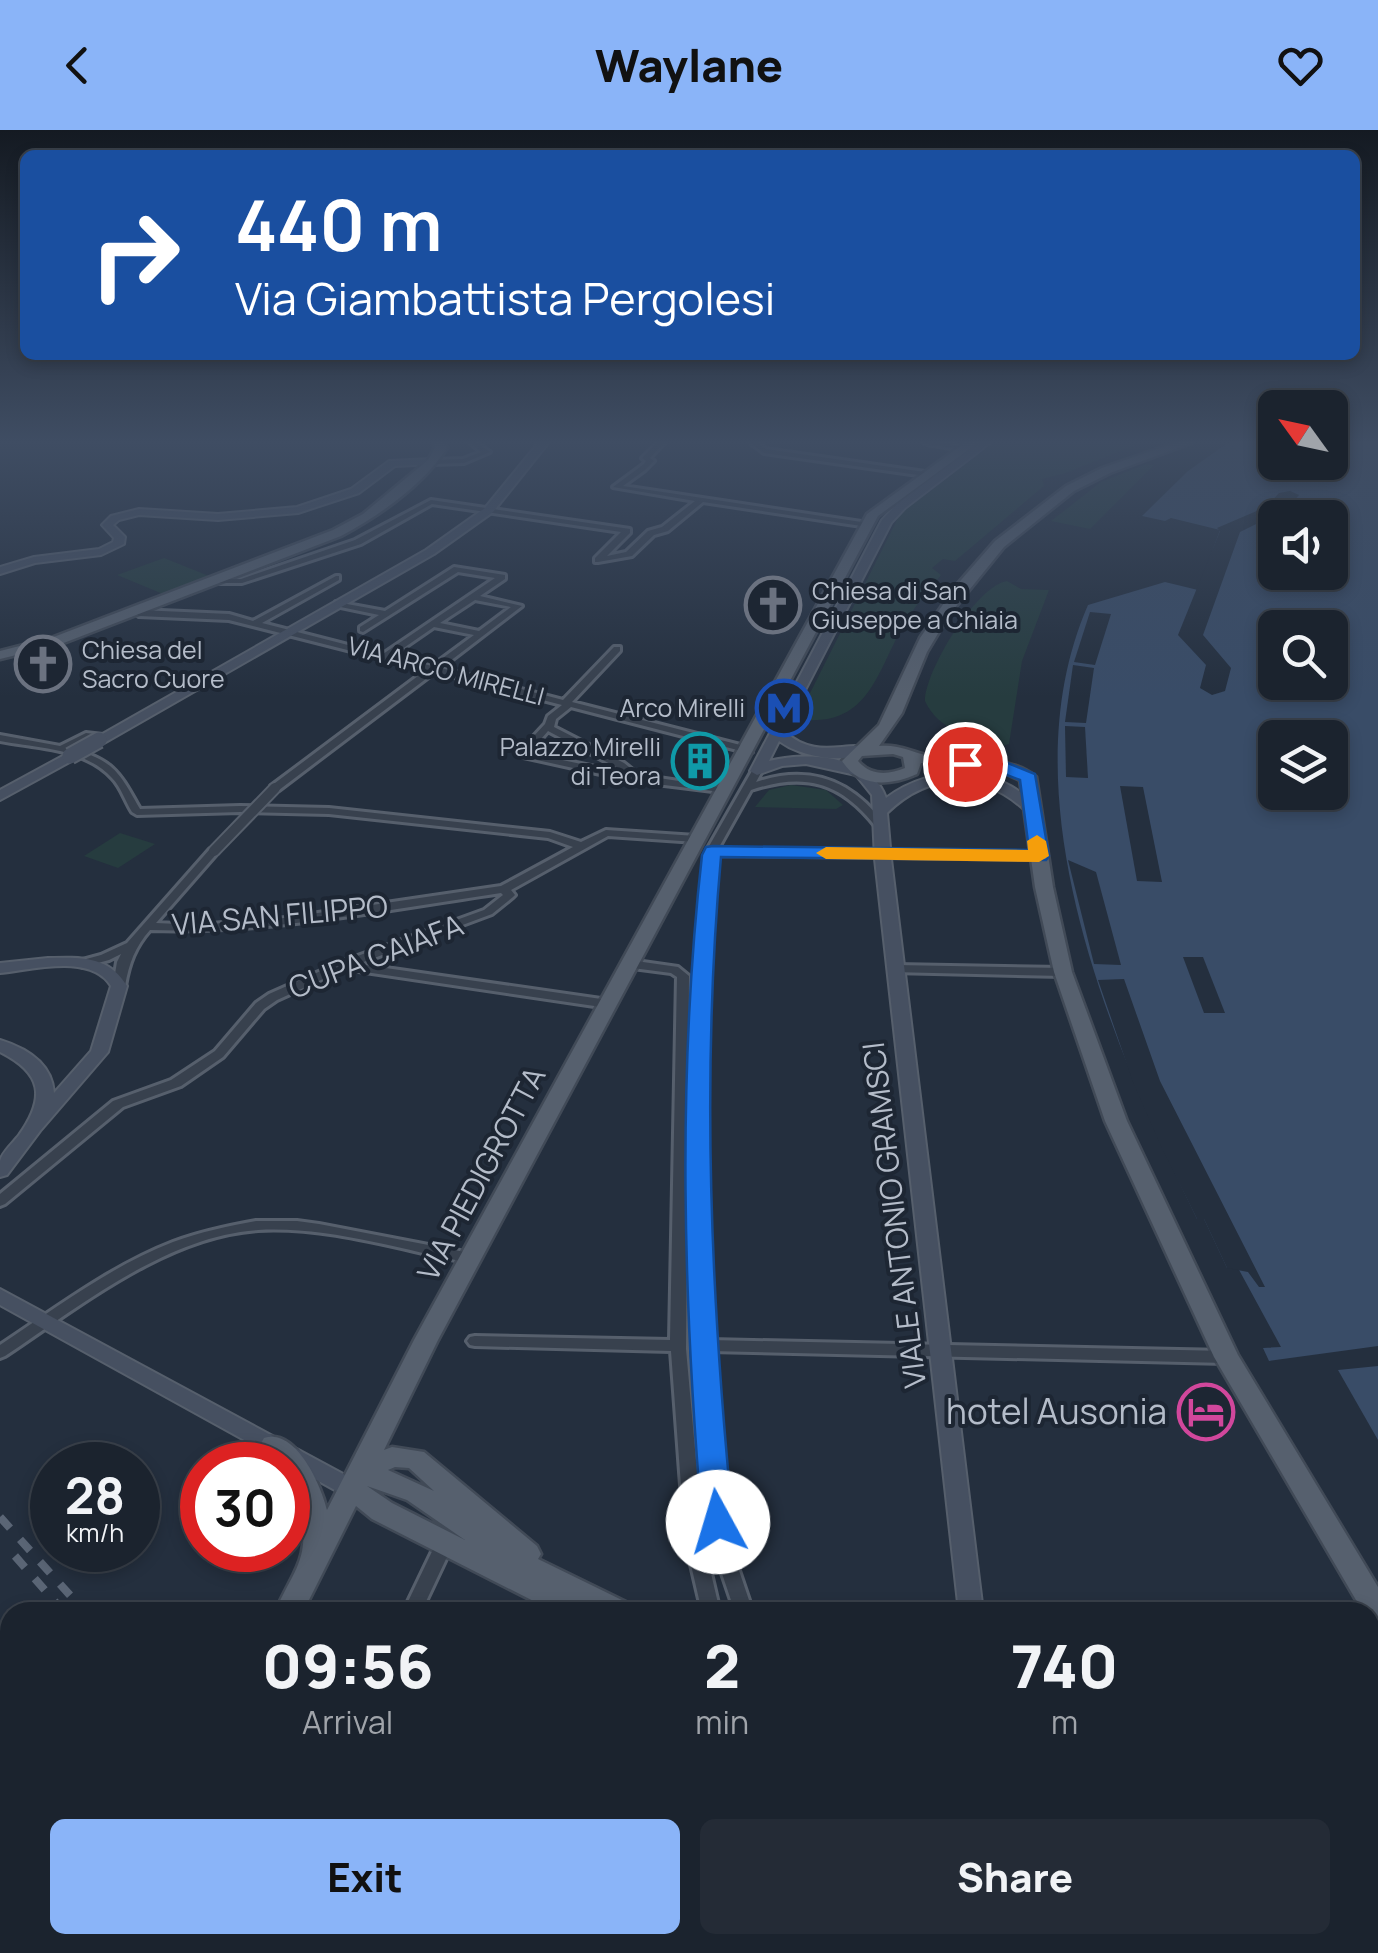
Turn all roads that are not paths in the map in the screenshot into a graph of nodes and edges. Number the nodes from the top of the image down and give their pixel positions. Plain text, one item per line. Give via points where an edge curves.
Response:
1 (109, 527) edge
2 (350, 527) edge
3 (385, 527) edge
4 (465, 527) edge
5 (605, 527) edge
6 (668, 527) edge
7 (866, 527) edge
8 (884, 527) edge
9 (1022, 527) edge
10 (0, 571) edge
11 (336, 578) dead end
12 (214, 581) junction
13 (411, 582) dead end
14 (429, 586) junction
15 (475, 597) junction
16 (339, 604) junction
17 (139, 613) dead end
18 (386, 614) junction
19 (255, 623) junction
20 (434, 624) junction
21 (363, 629) dead end
22 (291, 632) junction
23 (481, 634) junction
24 (617, 649) dead end
25 (2, 655) edge
26 (387, 656) junction
27 (435, 668) junction
28 (567, 703) junction
29 (548, 726) junction
30 (888, 727) junction
31 (759, 732) junction
32 (0, 738) edge
33 (774, 739) junction
34 (749, 750) junction
35 (864, 750) junction
36 (67, 752) junction
37 (906, 754) junction
38 (810, 760) junction
39 (757, 772) junction
40 (859, 773) junction
41 (636, 778) junction
42 (747, 788) junction
43 (725, 791) junction
44 (0, 796) edge
45 (1032, 809) junction
46 (879, 819) junction
47 (696, 839) junction
48 (581, 846) junction
49 (713, 852) junction
50 (882, 854) junction
51 (1039, 856) junction
52 (504, 889) junction
53 (147, 926) junction
54 (134, 941) junction
55 (83, 963) junction
56 (629, 964) junction
57 (345, 965) junction
58 (0, 968) edge
59 (896, 969) junction
60 (1063, 972) junction
61 (119, 986) junction
62 (608, 1004) junction
63 (0, 1046) edge
64 (89, 1066) junction
65 (42, 1073) junction
66 (36, 1126) junction
67 (0, 1172) edge
68 (0, 1201) edge
69 (470, 1258) junction
70 (0, 1296) edge
71 (44, 1322) junction
72 (475, 1341) dead end
73 (701, 1344) junction
74 (678, 1346) junction
75 (941, 1350) junction
76 (0, 1352) edge
77 (1226, 1356) junction
78 (267, 1442) edge
79 (310, 1465) edge
80 (353, 1481) junction
81 (310, 1496) edge
82 (438, 1504) junction
83 (406, 1524) junction
84 (445, 1542) junction
85 (313, 1568) junction
86 (574, 1599) edge
87 (294, 1602) edge
88 (417, 1602) edge
89 (709, 1602) edge
90 (741, 1602) edge
91 (971, 1602) edge
92 (1372, 1602) edge

1 - 10 street via 120,538 112,548
2 - 12 main road
3 - 12 street via 242,581
4 - 16 street
5 - 6 street via 625,530 598,561 629,554
7 - 31 main road, VIA PIEDIGROTTA
8 - 33 street
9 - 30 main road via 934,626
11 - 19 street
12 - 25 main road via 56,642
13 - 14 street
14 - 15 street via 460,568 502,578
14 - 18 street
15 - 20 street
15 - 23 street via 518,606
16 - 18 street
16 - 22 street
17 - 19 street, VIA ARCO MIRELLI
18 - 21 street
19 - 22 street, VIA ARCO MIRELLI
20 - 23 street
20 - 26 street
22 - 26 street, VIA ARCO MIRELLI
22 - 36 street, bridge
23 - 27 street
24 - 28 street
26 - 27 street, VIA ARCO MIRELLI
27 - 28 street, VIA ARCO MIRELLI
27 - 53 street, bridge via 274,788
28 - 29 street
28 - 34 street, VIA ARCO MIRELLI
29 - 41 street
29 - 41 street via 522,752 526,756
30 - 35 main road
30 - 37 main road
31 - 33 street
31 - 34 main road, VIA PIEDIGROTTA
32 - 36 street
33 - 34 street
33 - 35 street via 830,753
33 - 38 street
33 - 39 street
34 - 43 main road, VIA PIEDIGROTTA
35 - 37 main road
35 - 40 main road via 850,761
36 - 44 street
36 - 48 street via 115,774 137,812 344,812 550,835
37 - 40 main road via 914,766 905,775
37 - 45 main road via 1003,767 1028,778
38 - 39 street
38 - 40 street
39 - 42 street
40 - 46 street, VIALE ANTONIO GRAMSCI via 879,794
41 - 43 street
42 - 46 street via 785,777 830,781
42 - 49 street
43 - 47 main road, VIA PIEDIGROTTA
45 - 46 street via 1007,786 946,778 908,787
45 - 51 main road
46 - 50 street, VIALE ANTONIO GRAMSCI
47 - 48 street, VIA SAN FILIPPO via 607,832
47 - 56 main road, VIA PIEDIGROTTA
48 - 52 street, VIA SAN FILIPPO
49 - 50 street
49 - 73 street via 700,973
50 - 51 street
50 - 59 street, VIALE ANTONIO GRAMSCI
51 - 60 main road
52 - 53 street, VIA SAN FILIPPO via 284,922
52 - 57 street, CUPA CAIAFA via 509,895 488,912
53 - 54 street
54 - 55 street
54 - 61 street
55 - 58 street
55 - 61 street via 107,968
56 - 62 main road, VIA PIEDIGROTTA
56 - 74 street via 683,976
57 - 62 street
57 - 68 street, CUPA CAIAFA via 266,1002 219,1054 176,1083 118,1104
59 - 60 street
59 - 75 street, VIALE ANTONIO GRAMSCI
60 - 77 main road via 1116,1121
61 - 64 street via 105,1039
62 - 69 main road, VIA PIEDIGROTTA
63 - 65 street
64 - 65 street via 68,1078
64 - 66 street
65 - 66 street via 46,1100
66 - 67 street
69 - 71 street via 298,1226 226,1232 109,1280
69 - 80 main road, VIA PIEDIGROTTA
70 - 71 street
71 - 76 street
71 - 78 street
72 - 74 street
73 - 75 street
73 - 90 street via 720,1541
74 - 89 street via 694,1539
75 - 77 street
75 - 91 street, VIALE ANTONIO GRAMSCI
77 - 92 main road
79 - 80 street
80 - 82 main road via 392,1479
80 - 83 main road via 372,1506
80 - 85 main road, VIA PIEDIGROTTA
80 - 86 main road via 397,1456 417,1460
81 - 85 main road via 317,1524
82 - 83 main road via 430,1522
82 - 86 main road
83 - 84 main road
84 - 86 main road
84 - 88 street
85 - 87 main road, VIA PIEDIGROTTA

